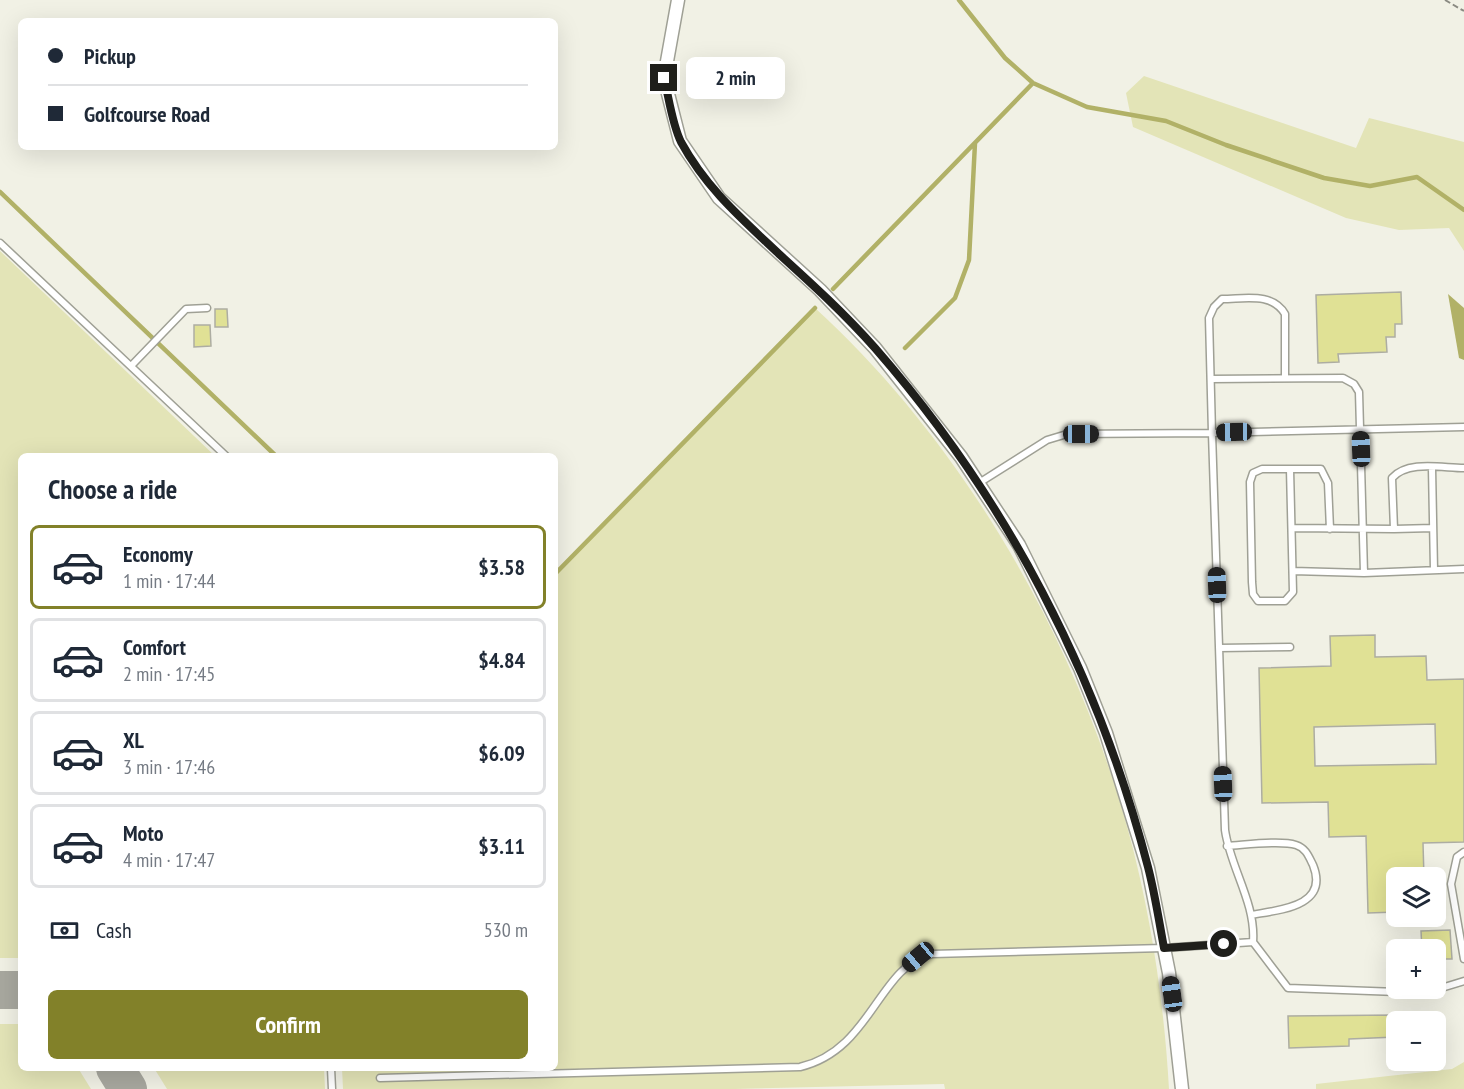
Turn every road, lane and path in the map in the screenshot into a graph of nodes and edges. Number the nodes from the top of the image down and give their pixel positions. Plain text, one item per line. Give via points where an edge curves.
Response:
1 (678, 0) edge
2 (1445, 0) edge
3 (1464, 11) edge
4 (0, 243) edge
5 (207, 308) dead end
6 (130, 366) junction
7 (1286, 378) junction
8 (1211, 379) junction
9 (1464, 427) edge
10 (1360, 429) junction
11 (1212, 433) junction
12 (223, 453) edge
13 (1432, 468) junction
14 (1464, 468) edge
15 (1290, 469) junction
16 (978, 483) junction
17 (1293, 528) junction
18 (1432, 528) junction
19 (1330, 529) junction
20 (1363, 529) junction
21 (1394, 529) junction
22 (1464, 569) edge
23 (1434, 570) junction
24 (1293, 571) junction
25 (1364, 573) junction
26 (1290, 647) dead end
27 (1219, 648) junction
28 (1227, 846) junction
29 (1464, 852) edge
30 (1251, 915) junction
31 (1253, 942) junction
32 (1164, 948) junction
33 (1464, 959) edge
34 (1464, 981) edge
35 (331, 1071) edge
36 (380, 1078) dead end
37 (332, 1089) edge
38 (1182, 1089) edge

1 - 16 street via 664,78 680,141 719,198 820,290 875,348
2 - 3 path
4 - 6 lane
5 - 6 lane via 186,309
6 - 12 lane
7 - 8 lane
7 - 8 lane via 1286,314 1280,305 1270,299 1222,299 1209,318
7 - 10 lane via 1343,378 1354,384 1359,392
8 - 11 lane
9 - 10 lane
10 - 11 lane
10 - 20 lane
11 - 16 lane via 1067,434 1047,441
11 - 27 lane
13 - 14 lane
13 - 18 lane
13 - 21 lane via 1408,468 1392,478
15 - 17 lane
15 - 19 lane via 1321,469 1325,474
15 - 24 lane via 1262,469 1253,473 1250,482 1253,594 1258,601 1290,598
16 - 32 street via 1045,593 1102,722 1148,868
17 - 19 lane
17 - 24 lane
18 - 21 lane
18 - 23 lane
19 - 20 lane
20 - 21 lane
20 - 25 lane
22 - 23 lane
23 - 25 lane
24 - 25 lane
26 - 27 lane
27 - 28 lane
28 - 30 lane
28 - 30 lane via 1296,844 1307,851 1316,872 1314,892 1307,901
29 - 33 lane via 1457,857 1450,884
30 - 31 lane
31 - 32 lane
31 - 34 lane via 1288,988 1425,993
32 - 36 lane via 918,957 903,969 851,1039 832,1054 800,1067
32 - 38 street
35 - 37 lane

